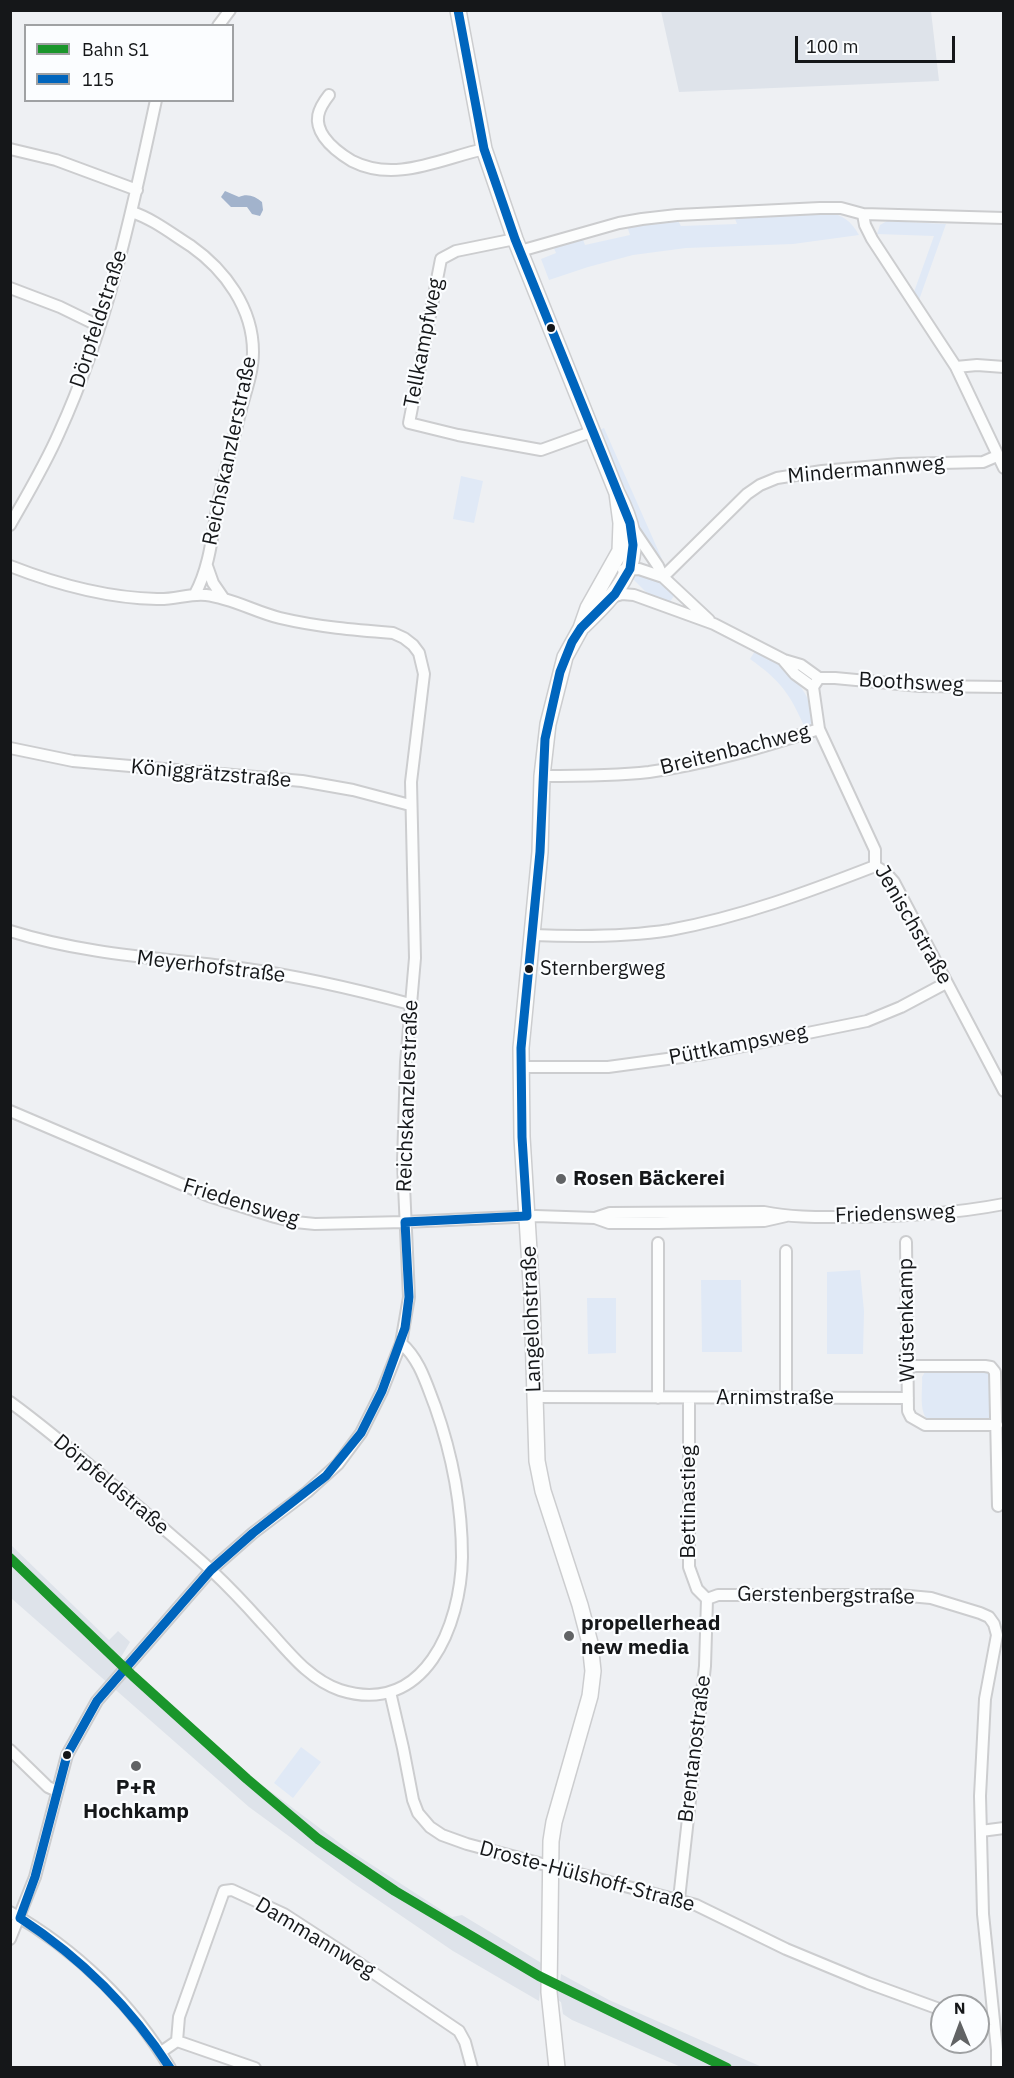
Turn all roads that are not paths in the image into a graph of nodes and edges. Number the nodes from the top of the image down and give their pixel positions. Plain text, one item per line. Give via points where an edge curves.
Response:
1 (230, 10) edge
2 (458, 10) edge
3 (220, 24) edge
4 (329, 95) dead end
5 (156, 102) edge
6 (10, 149) edge
7 (483, 149) junction
8 (137, 190) junction
9 (132, 212) junction
10 (863, 214) junction
11 (1004, 218) edge
12 (517, 245) junction
13 (10, 288) edge
14 (99, 326) junction
15 (956, 367) junction
16 (1004, 367) edge
17 (591, 432) junction
18 (998, 456) junction
19 (1004, 468) edge
20 (617, 494) junction
21 (630, 523) junction
22 (10, 525) edge
23 (620, 551) junction
24 (10, 566) edge
25 (207, 566) junction
26 (627, 572) junction
27 (608, 576) junction
28 (663, 577) junction
29 (195, 594) junction
30 (641, 596) junction
31 (612, 597) junction
32 (224, 599) junction
33 (714, 624) junction
34 (581, 628) junction
35 (816, 683) junction
36 (1004, 687) edge
37 (819, 729) junction
38 (10, 748) edge
39 (542, 776) junction
40 (410, 805) junction
41 (875, 866) junction
42 (10, 931) edge
43 (533, 934) junction
44 (946, 983) junction
45 (410, 1004) junction
46 (520, 1067) junction
47 (1004, 1091) edge
48 (10, 1111) edge
49 (1004, 1204) edge
50 (527, 1216) junction
51 (405, 1222) junction
52 (906, 1242) dead end
53 (658, 1243) dead end
54 (786, 1251) dead end
55 (401, 1343) junction
56 (908, 1366) junction
57 (535, 1397) junction
58 (658, 1398) junction
59 (786, 1398) junction
60 (908, 1398) junction
61 (689, 1399) junction
62 (10, 1402) edge
63 (997, 1425) junction
64 (998, 1506) dead end
65 (211, 1570) junction
66 (707, 1599) junction
67 (1000, 1635) edge
68 (390, 1692) junction
69 (10, 1750) edge
70 (57, 1791) junction
71 (1004, 1828) edge
72 (981, 1831) junction
73 (550, 1865) junction
74 (679, 1899) junction
75 (15, 1915) edge
76 (10, 1939) edge
77 (930, 2006) edge
78 (990, 2020) edge
79 (993, 2020) junction
80 (177, 2041) junction
81 (161, 2052) junction
82 (170, 2067) edge
83 (255, 2067) edge
84 (472, 2067) edge
85 (557, 2067) edge
86 (997, 2067) edge

1 - 3 street
2 - 7 street, Langelohstraße
4 - 7 street via 317,115 319,127 333,147 361,165 394,171
5 - 8 street, Dörpfeldstraße
6 - 8 street via 56,160
7 - 12 street, Langelohstraße
8 - 9 street, Dörpfeldstraße
9 - 14 street, Dörpfeldstraße
9 - 25 street, Reichskanzlerstraße via 213,263 236,293 249,325 251,367 215,512
10 - 11 street
10 - 12 street via 820,208 666,216
10 - 15 street via 872,239
12 - 17 street, Langelohstraße
12 - 17 street, Tellkampfweg via 456,251 441,259 409,423 541,450
13 - 14 street
14 - 22 street, Dörpfeldstraße via 60,432
15 - 16 street
15 - 18 street
17 - 20 street, Langelohstraße
18 - 19 street
18 - 28 street, Mindermannweg via 983,462 875,465 777,478 747,494
20 - 21 street, Langelohstraße
20 - 23 street, Langelohstraße
21 - 26 street, Langelohstraße via 633,545
21 - 28 street
23 - 26 street
23 - 27 street, Langelohstraße
24 - 29 street via 59,583 133,597 175,599
25 - 29 street, Reichskanzlerstraße
25 - 32 street, Reichskanzlerstraße
26 - 27 street
26 - 28 street via 644,570
26 - 30 street
26 - 31 street, Langelohstraße
27 - 34 street, Langelohstraße
28 - 33 street
29 - 32 street, Reichskanzlerstraße
30 - 31 street
30 - 33 street
31 - 34 street, Langelohstraße
32 - 40 street, Reichskanzlerstraße via 312,625 393,633 413,645 424,674
33 - 35 street via 801,665
34 - 39 street, Langelohstraße via 565,657 556,688
35 - 36 street, Boothsweg via 835,678 920,686
35 - 37 street, Jenischstraße
37 - 39 street, Breitenbachweg via 765,747 676,767 638,773
37 - 41 street, Jenischstraße via 875,850
38 - 40 street, Königgrätzstraße via 83,762 302,781
39 - 43 street, Langelohstraße
40 - 45 street, Reichskanzlerstraße via 415,941
41 - 43 street via 770,905 669,930 621,935
41 - 44 street, Jenischstraße via 894,882
42 - 45 street, Meyerhofstraße via 98,952 315,981
43 - 46 street, Langelohstraße
44 - 46 street, Püttkampsweg via 867,1021 704,1054 608,1068
44 - 47 street, Jenischstraße
45 - 51 street, Reichskanzlerstraße via 404,1103
46 - 50 street, Langelohstraße
48 - 51 street, Friedensweg via 199,1192 275,1217 315,1224
49 - 50 street, Friedensweg via 943,1214 786,1216 764,1221 609,1224 595,1218
50 - 51 street, Friedensweg
50 - 57 street, Langelohstraße
51 - 55 street, Reichskanzlerstraße via 409,1297
52 - 56 street, Wüstenkamp
53 - 58 street
54 - 59 street
55 - 65 street, Reichskanzlerstraße via 361,1433 338,1464
55 - 68 street via 418,1363 444,1435 457,1500 462,1557 453,1615 438,1650 421,1675
56 - 60 street, Wüstenkamp
56 - 63 street via 991,1368 996,1377
57 - 58 street, Arnimstraße
57 - 73 street, Langelohstraße via 539,1476 580,1605 593,1671 590,1696 552,1832
58 - 61 street, Arnimstraße
59 - 60 street, Arnimstraße
59 - 61 street, Arnimstraße
60 - 63 street via 910,1417 925,1425
61 - 66 street, Bettinastieg via 689,1567 697,1589
62 - 65 street, Dörpfeldstraße
63 - 64 street
65 - 68 street, Dörpfeldstraße via 316,1678 356,1693
65 - 70 street, Reichskanzlerstraße via 97,1701 67,1755
66 - 67 street, Gerstenbergstraße via 755,1594 931,1598 988,1617
66 - 74 street, Brentanostraße via 705,1666
67 - 72 street via 982,1735
68 - 73 street, Droste-Hülshoff-Straße via 413,1800 422,1819 457,1841
69 - 70 street
70 - 75 street, Reichskanzlerstraße via 35,1877
71 - 72 street
72 - 79 street via 983,1914
73 - 74 street, Droste-Hülshoff-Straße
73 - 85 street, Langelohstraße via 550,2004
74 - 77 street, Droste-Hülshoff-Straße via 808,1958
75 - 76 street, Reichskanzlerstraße
75 - 81 street via 104,1983
78 - 79 street
79 - 86 street
80 - 81 street
80 - 83 street
80 - 84 street, Dammannweg via 179,2017 224,1891 232,1890 284,1914 459,2031
81 - 82 street

